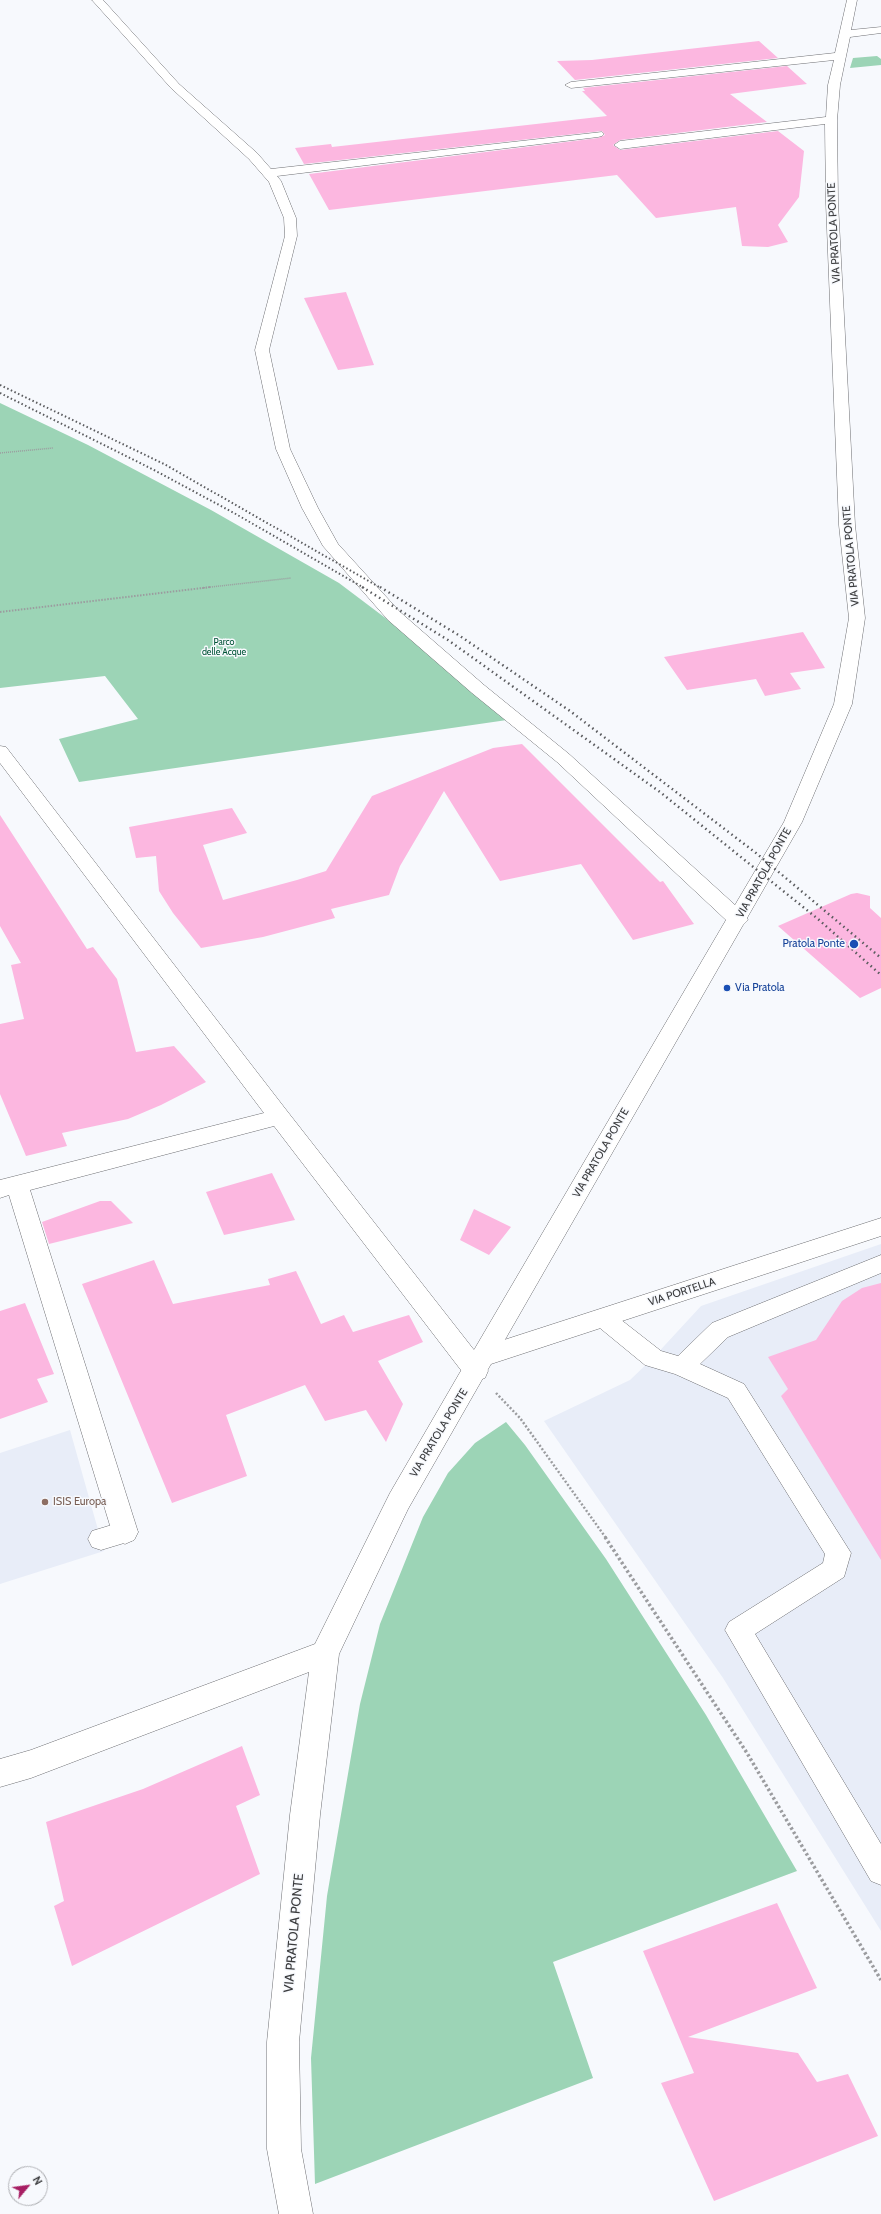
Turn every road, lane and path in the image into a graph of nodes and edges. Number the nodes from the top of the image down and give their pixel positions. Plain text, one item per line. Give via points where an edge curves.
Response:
1 (97, 0) edge
2 (852, 0) edge
3 (881, 30) edge
4 (845, 34) junction
5 (840, 56) junction
6 (571, 85) dead end
7 (831, 120) junction
8 (598, 134) dead end
9 (620, 145) dead end
10 (268, 173) junction
11 (53, 448) dead end
12 (0, 453) edge
13 (291, 578) dead end
14 (0, 612) edge
15 (0, 752) edge
16 (738, 920) junction
17 (279, 1117) junction
18 (9, 1187) edge
19 (881, 1227) edge
20 (881, 1264) edge
21 (602, 1318) junction
22 (479, 1364) junction
23 (682, 1367) junction
24 (125, 1532) joint
25 (101, 1539) dead end
26 (325, 1653) junction
27 (0, 1773) edge
28 (881, 1870) edge
29 (881, 1980) edge
30 (296, 2214) edge

1 - 10 street via 175,86 253,156
2 - 4 street, VIA PRATOLA PONTE
3 - 4 street
4 - 5 street, VIA PRATOLA PONTE
5 - 6 street
5 - 7 street, VIA PRATOLA PONTE
7 - 9 street
7 - 16 street, VIA PRATOLA PONTE via 832,203 847,525 857,618 843,704 793,822
8 - 10 street
10 - 16 street via 275,180 290,218 291,236 262,350 282,449 310,508 332,546 394,616 563,758
11 - 12 path
13 - 14 path
15 - 17 street
16 - 22 street, VIA PRATOLA PONTE
17 - 18 street
17 - 22 street
18 - 24 street
19 - 21 street, VIA PORTELLA
20 - 23 lane via 720,1330
21 - 22 street, VIA PORTELLA
21 - 23 lane via 653,1358
22 - 26 street, VIA PRATOLA PONTE via 399,1501
22 - 29 path via 581,1501 747,1753
23 - 28 lane via 736,1392 838,1553 835,1569 738,1630
24 - 25 lane
26 - 27 street
26 - 30 street, VIA PRATOLA PONTE via 305,1815 283,2042 284,2149

